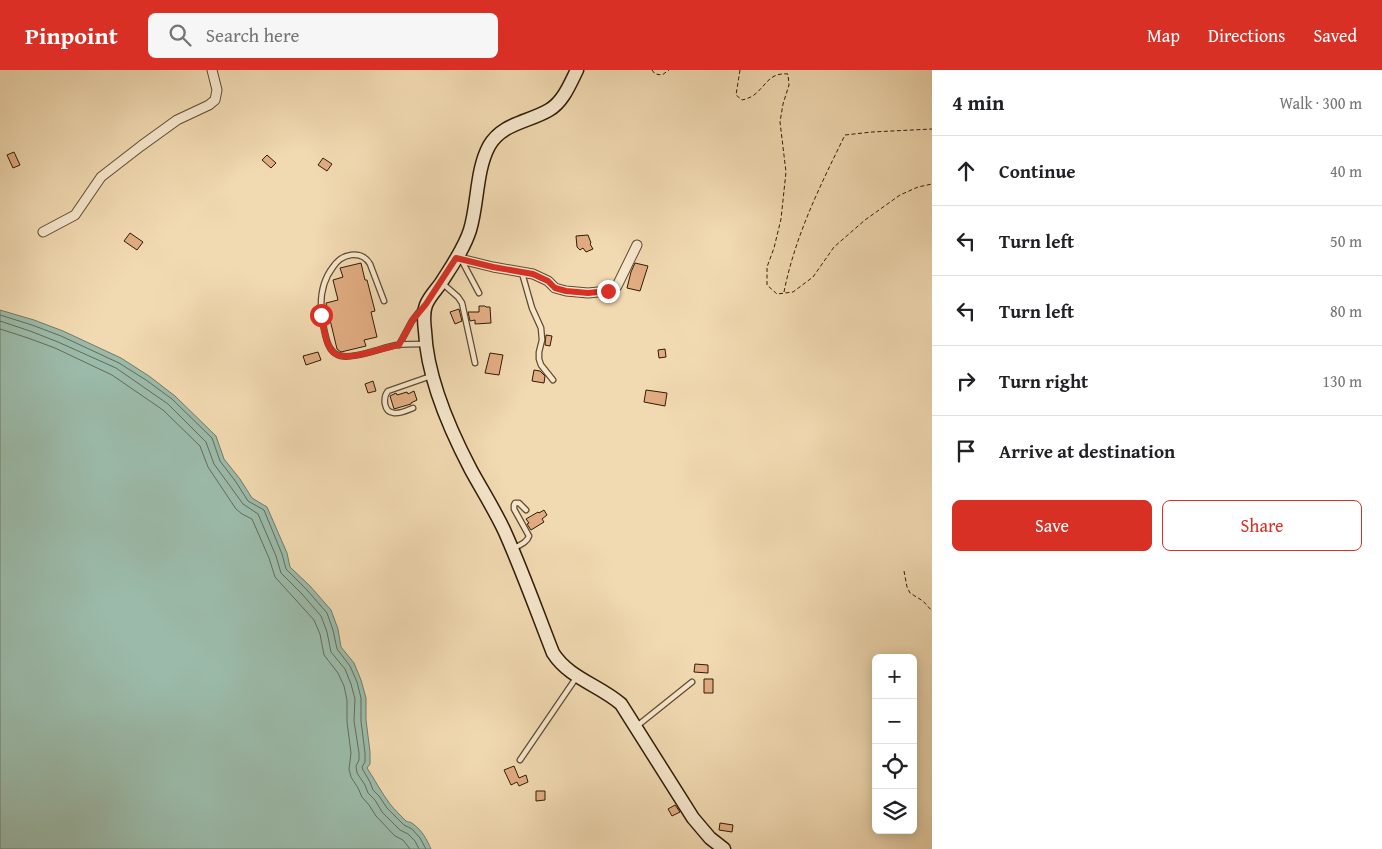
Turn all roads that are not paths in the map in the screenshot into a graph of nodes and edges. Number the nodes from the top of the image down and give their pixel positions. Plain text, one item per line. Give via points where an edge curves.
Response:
1 (212, 70) edge
2 (577, 70) edge
3 (43, 232) dead end
4 (637, 244) dead end
5 (459, 259) junction
6 (522, 272) junction
7 (441, 283) junction
8 (479, 293) dead end
9 (384, 301) dead end
10 (426, 304) junction
11 (425, 344) junction
12 (399, 345) junction
13 (475, 363) dead end
14 (433, 376) junction
15 (552, 380) dead end
16 (414, 408) dead end
17 (526, 510) dead end
18 (512, 549) junction
19 (577, 676) junction
20 (692, 682) dead end
21 (636, 727) junction
22 (520, 760) dead end
23 (724, 849) edge

1 - 3 street via 217,90 215,100 176,120 141,146 102,177 75,215
2 - 5 street via 556,105 508,127 490,144 484,155 469,233
4 - 6 street via 617,286 608,291 566,291 533,274
5 - 6 street
5 - 7 street
5 - 8 lane
6 - 15 lane via 541,328 539,360
7 - 10 street
7 - 13 lane via 462,303
9 - 12 lane via 367,259 362,255 342,258 328,273 322,287 321,315 328,344 332,352 344,357
10 - 11 street
10 - 12 lane
11 - 12 lane
11 - 14 street
14 - 16 lane via 388,390 385,394 386,406 392,413
14 - 18 street via 460,448
17 - 18 lane via 519,503 514,505 529,536
18 - 19 street via 553,653
19 - 21 street via 613,697
19 - 22 lane
20 - 21 lane
21 - 23 street via 693,818

